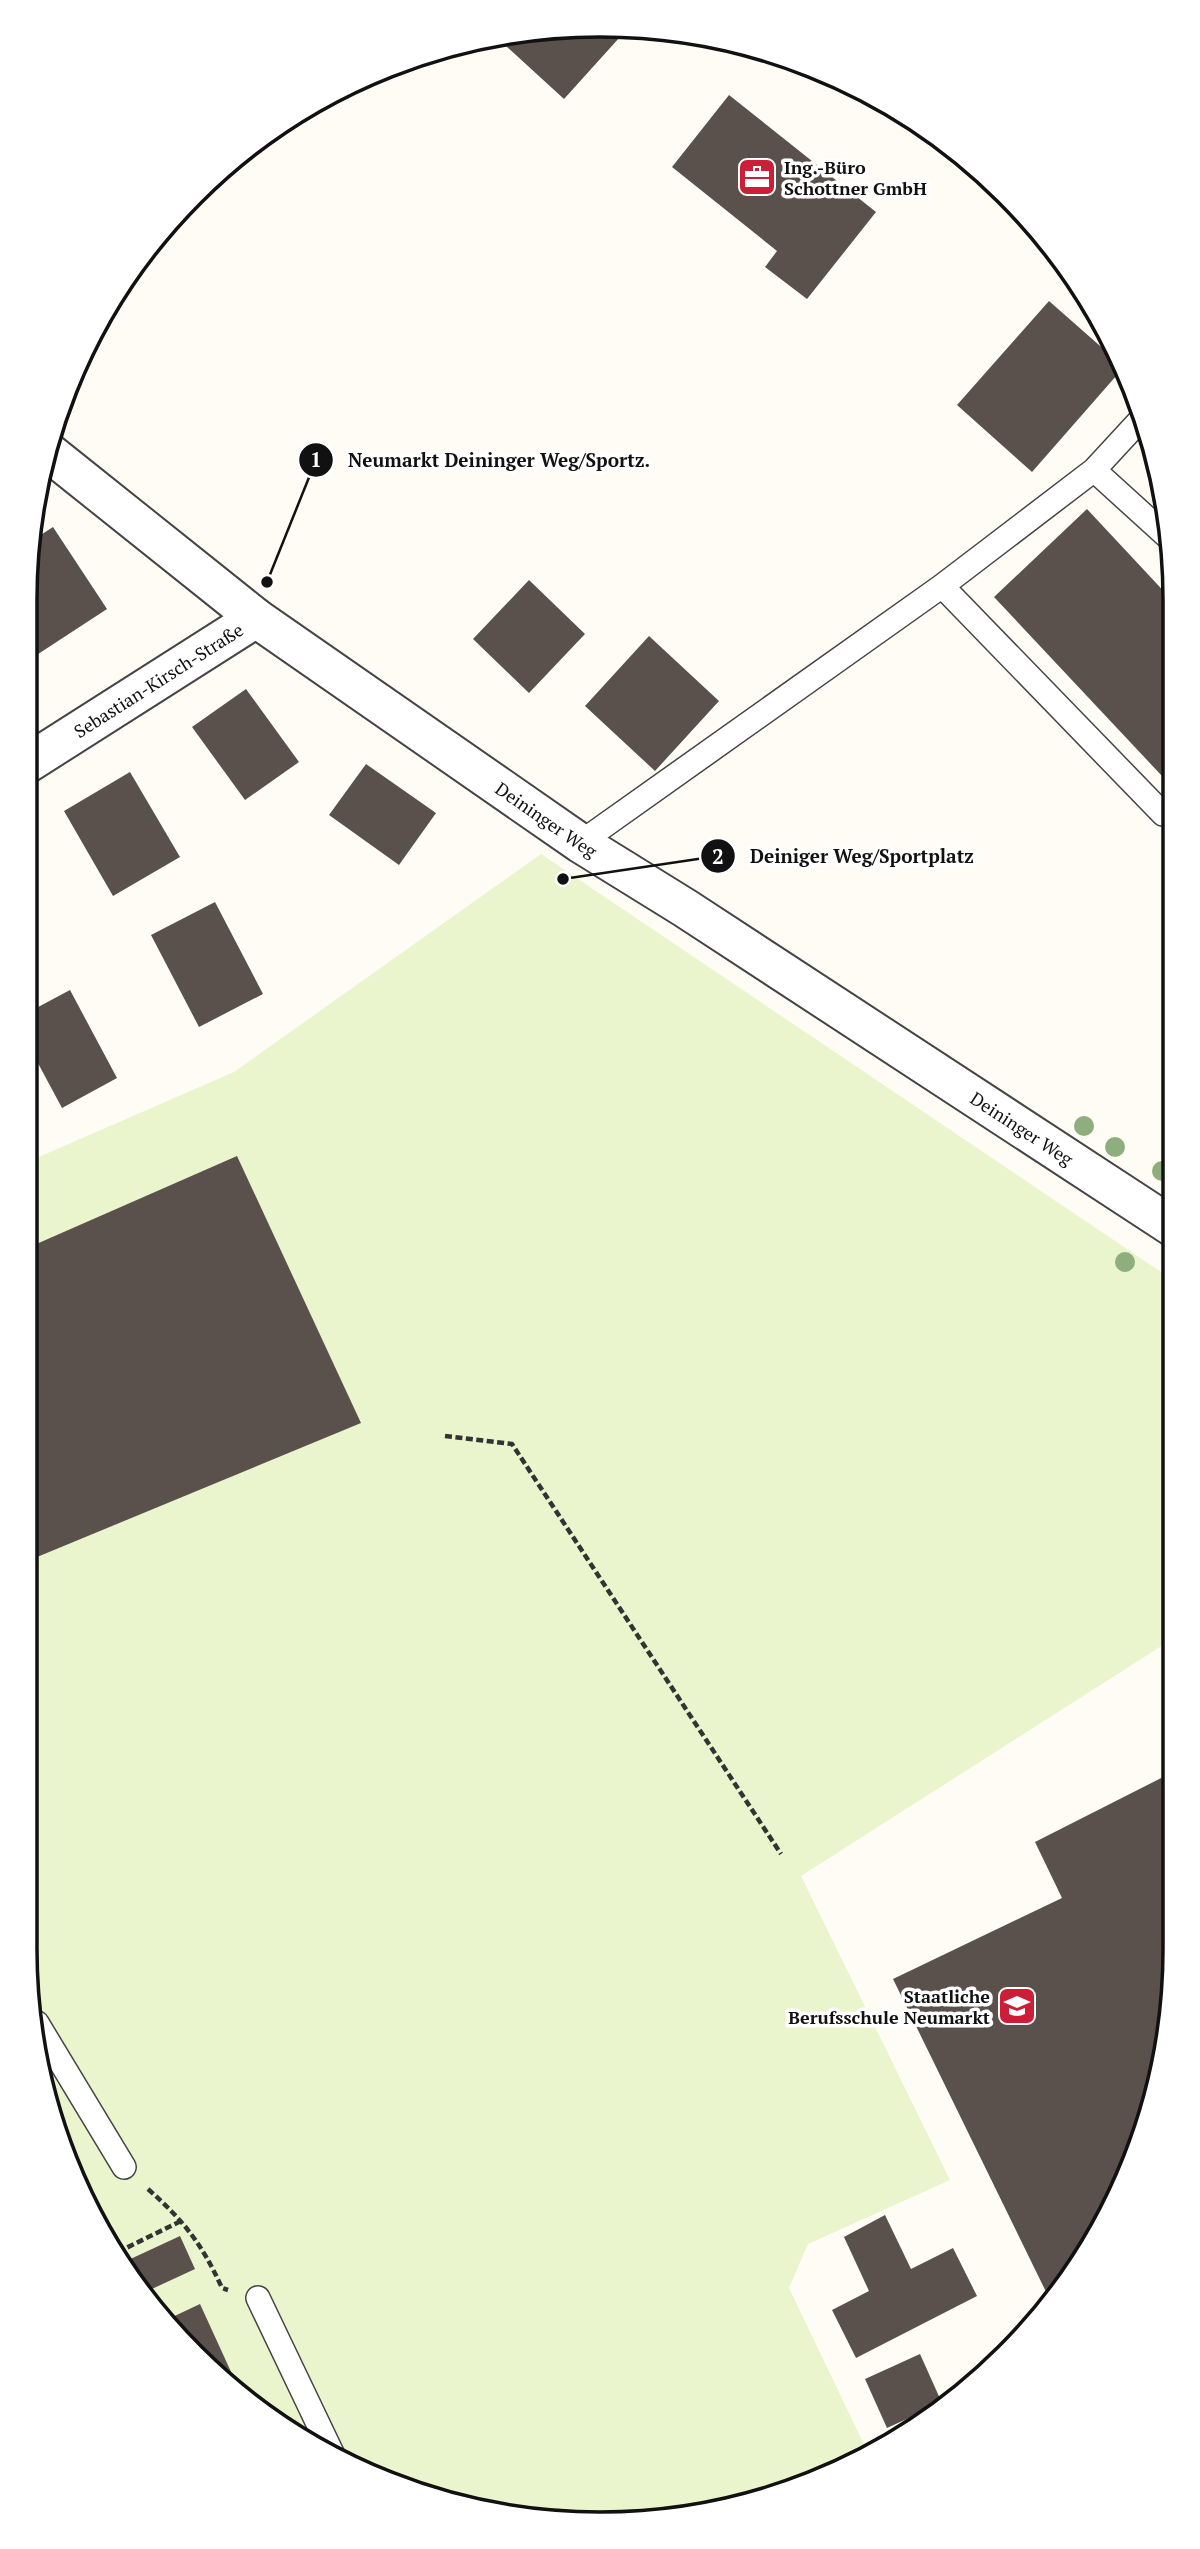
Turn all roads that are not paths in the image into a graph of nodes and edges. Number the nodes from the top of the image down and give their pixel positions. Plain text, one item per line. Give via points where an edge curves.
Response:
1 (1135, 426) edge
2 (55, 458) edge
3 (1094, 470) junction
4 (1158, 528) edge
5 (942, 586) junction
6 (256, 618) junction
7 (37, 757) edge
8 (1163, 814) edge
9 (580, 843) junction
10 (1163, 1220) edge
11 (44, 2034) edge
12 (124, 2167) road end
13 (258, 2298) road end
14 (326, 2441) edge

1 - 3 lane
2 - 6 street, Deininger Weg
3 - 4 lane
3 - 5 lane
5 - 8 lane
5 - 9 lane
6 - 7 street, Sebastian-Kirsch-Straße
6 - 9 street, Deininger Weg
9 - 10 street, Deininger Weg
11 - 12 lane
13 - 14 lane

